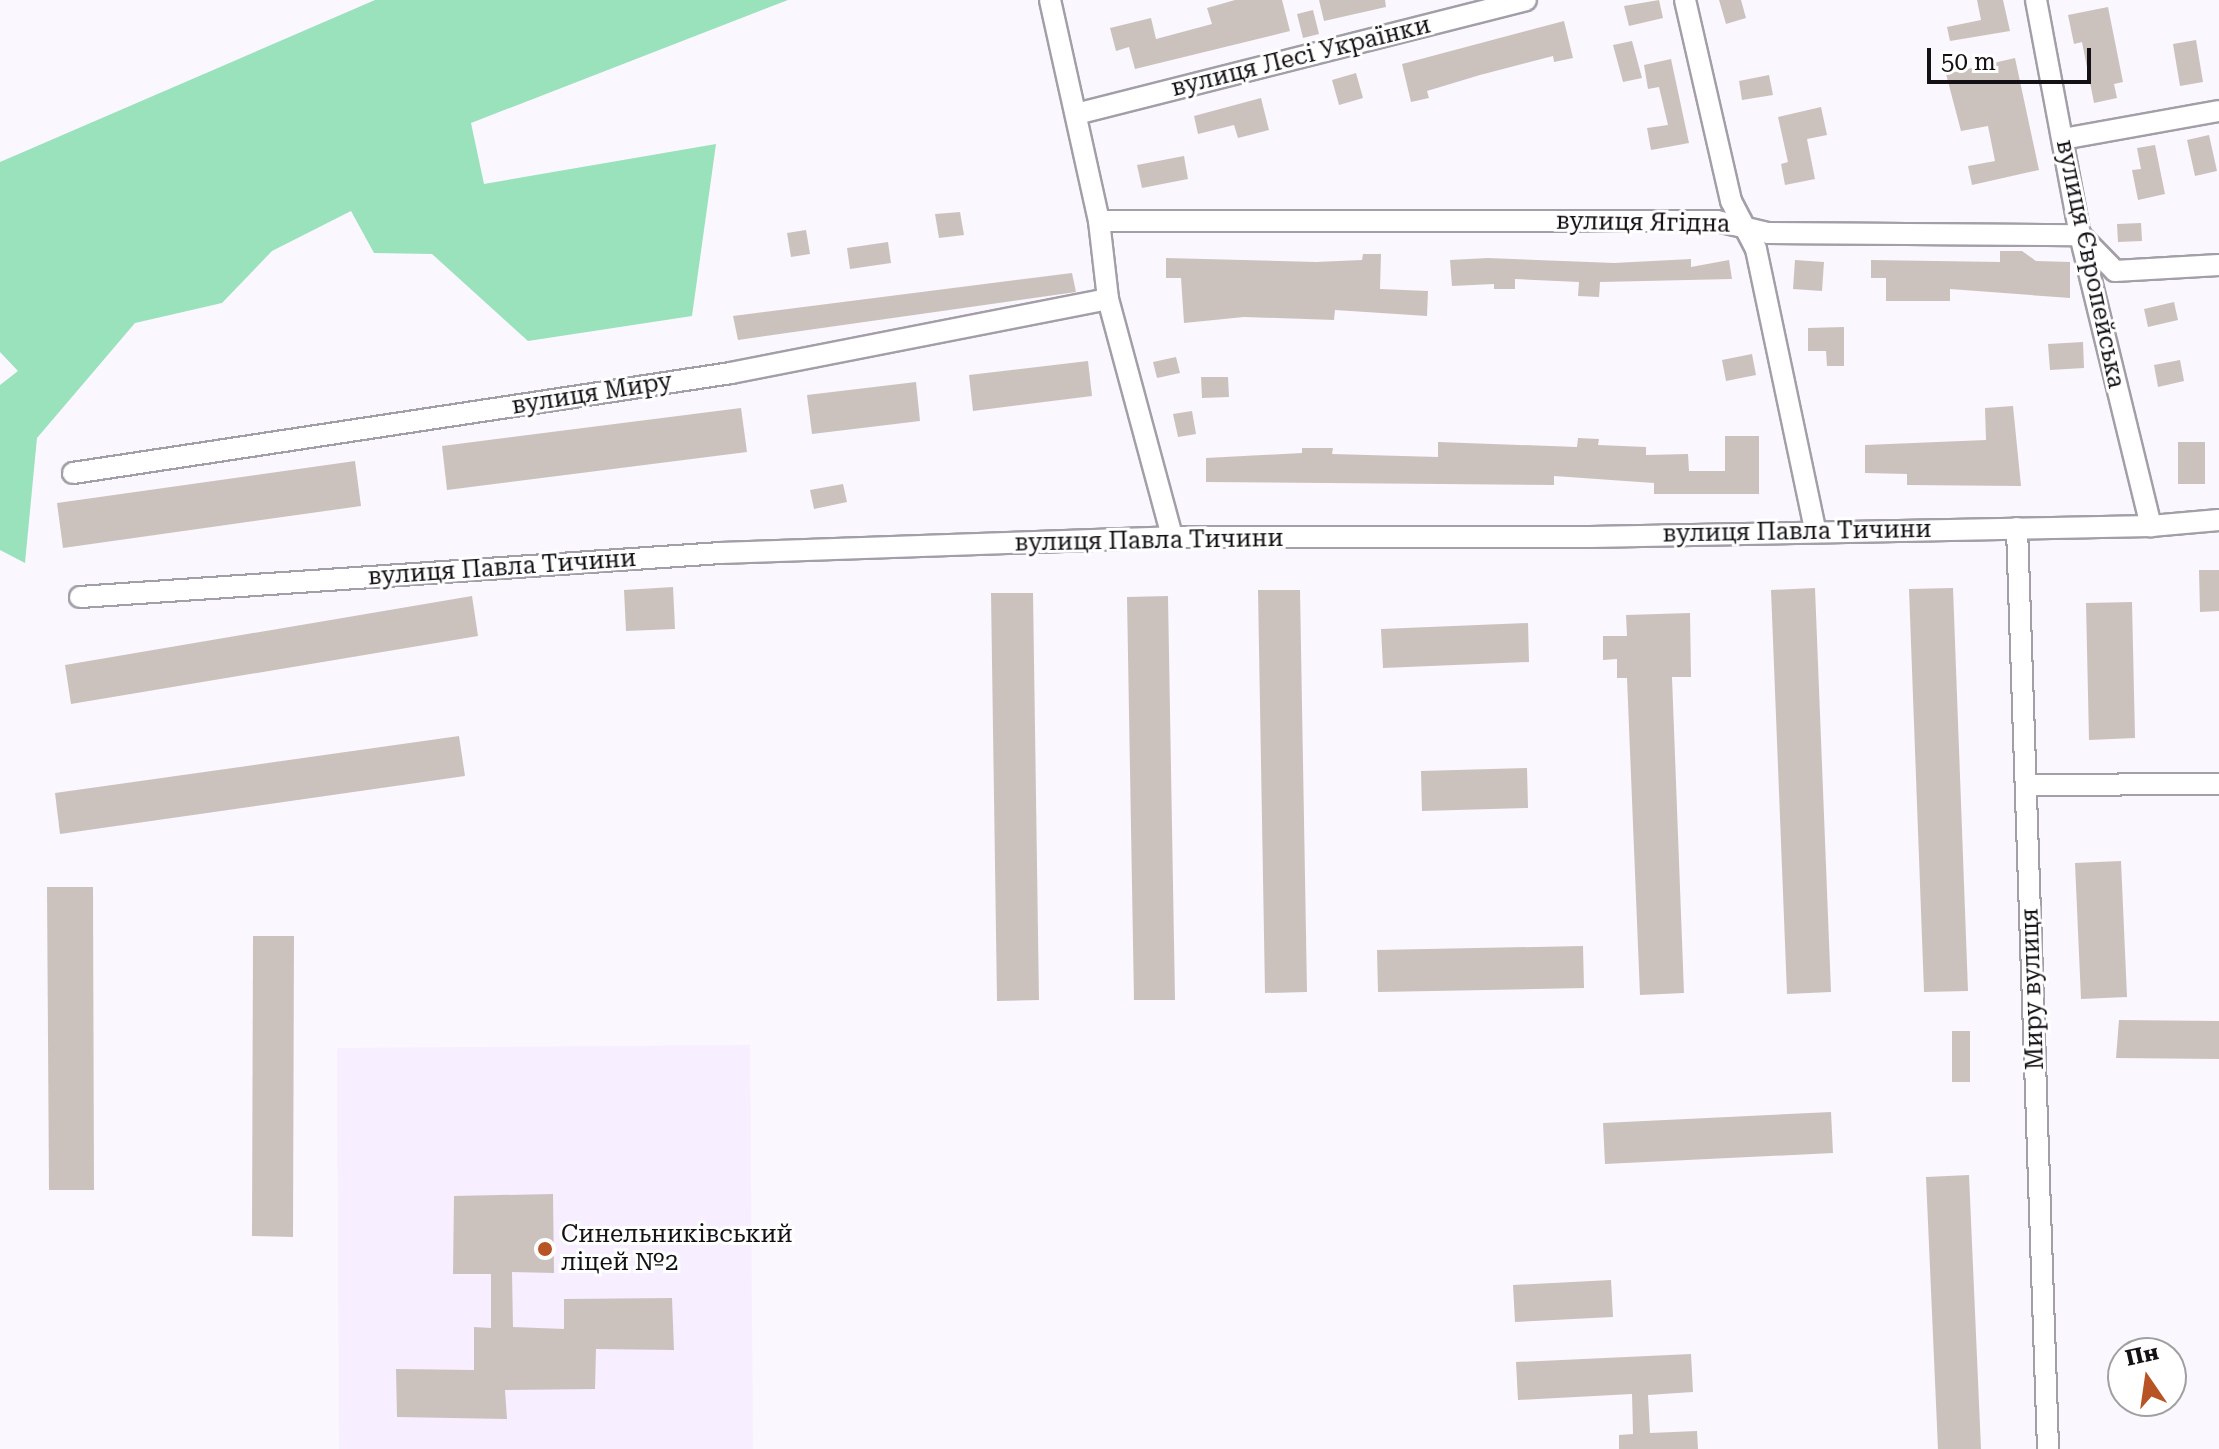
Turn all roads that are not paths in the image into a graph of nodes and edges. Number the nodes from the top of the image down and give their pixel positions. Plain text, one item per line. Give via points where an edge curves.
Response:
1 (1050, 0) edge
2 (1526, 0) edge
3 (1685, 0) edge
4 (2036, 0) edge
5 (2219, 111) edge
6 (1076, 114) junction
7 (2063, 139) junction
8 (1099, 221) junction
9 (1742, 226) junction
10 (2080, 235) junction
11 (2219, 265) edge
12 (1108, 299) junction
13 (73, 473) dead end
14 (2219, 520) edge
15 (2151, 526) junction
16 (2017, 528) junction
17 (1815, 530) junction
18 (1172, 537) junction
19 (80, 597) dead end
20 (2219, 784) edge
21 (2026, 785) junction
22 (2048, 1449) edge

1 - 6 street
2 - 6 street, вулиця Лесі Українки
3 - 9 street via 1731,201
4 - 7 street, вулиця Європейська
5 - 7 street
6 - 8 street
7 - 10 street, вулиця Європейська
8 - 9 street, вулиця Ягідна via 1717,221
8 - 12 street
9 - 10 street, вулиця Ягідна via 1768,233
9 - 17 street via 1756,249
10 - 11 street via 2115,271
10 - 15 street, вулиця Європейська
12 - 13 street, вулиця Миру via 731,373
12 - 18 street
14 - 15 street, вулиця Павла Тичини
15 - 16 street, вулиця Павла Тичини
16 - 17 street, вулиця Павла Тичини
16 - 21 street, Миру вулиця
17 - 18 street, вулиця Павла Тичини via 1590,537
18 - 19 street, вулиця Павла Тичини via 720,553
20 - 21 street
21 - 22 street, Миру вулиця

